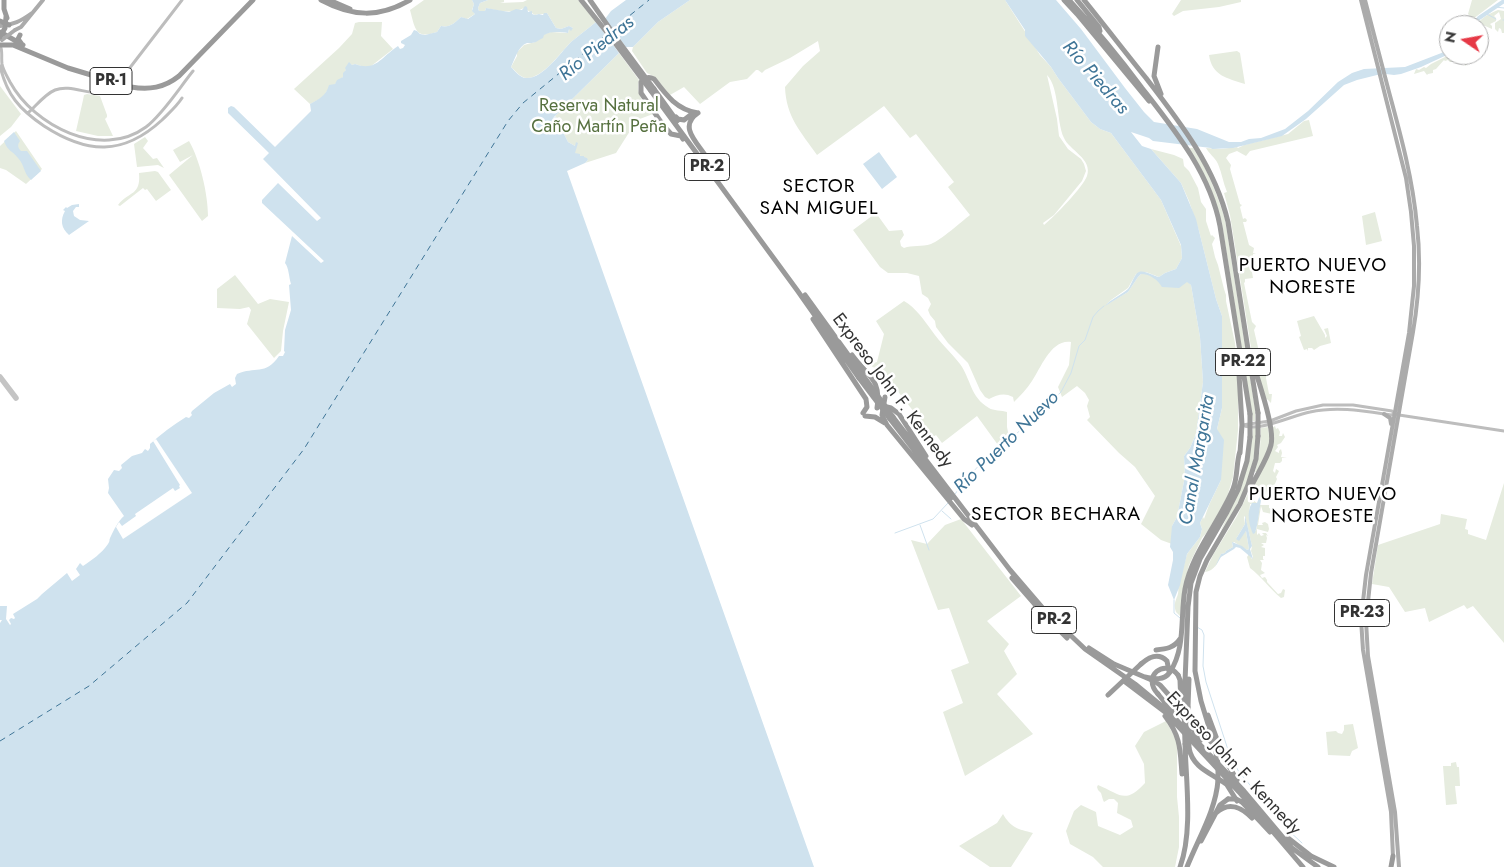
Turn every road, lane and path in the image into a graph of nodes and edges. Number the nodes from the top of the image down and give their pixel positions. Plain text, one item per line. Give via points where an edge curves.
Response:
1 (4, 0) edge
2 (42, 0) edge
3 (182, 0) edge
4 (249, 0) edge
5 (254, 0) edge
6 (321, 0) edge
7 (329, 0) edge
8 (404, 0) edge
9 (410, 0) edge
10 (581, 0) edge
11 (590, 0) edge
12 (1064, 0) edge
13 (1071, 0) edge
14 (1077, 0) edge
15 (1084, 0) edge
16 (1361, 0) edge
17 (1365, 0) edge
18 (36, 8) junction
19 (243, 15) dead end
20 (0, 21) edge
21 (9, 25) junction
22 (0, 26) edge
23 (0, 32) edge
24 (20, 35) dead end
25 (1102, 37) junction
26 (1, 43) edge
27 (24, 45) junction
28 (1158, 47) dead end
29 (1380, 66) junction
30 (0, 67) edge
31 (193, 71) dead end
32 (652, 90) junction
33 (182, 98) dead end
34 (1162, 100) junction
35 (33, 109) junction
36 (685, 109) junction
37 (1158, 109) junction
38 (670, 111) junction
39 (696, 112) junction
40 (28, 113) junction
41 (687, 118) junction
42 (675, 124) junction
43 (673, 135) junction
44 (696, 153) junction
45 (711, 166) junction
46 (797, 290) junction
47 (1234, 310) junction
48 (1246, 332) junction
49 (1238, 359) junction
50 (845, 366) junction
51 (861, 374) junction
52 (861, 392) junction
53 (880, 403) junction
54 (1384, 414) junction
55 (1397, 414) junction
56 (901, 418) junction
57 (1270, 423) junction
58 (887, 425) junction
59 (1242, 425) junction
60 (1392, 431) junction
61 (1504, 432) edge
62 (896, 436) junction
63 (1240, 451) junction
64 (948, 493) junction
65 (1231, 494) junction
66 (954, 502) junction
67 (1228, 512) junction
68 (1233, 515) junction
69 (1010, 574) junction
70 (1185, 614) junction
71 (1044, 620) dead end
72 (1185, 630) junction
73 (1075, 641) junction
74 (1098, 650) dead end
75 (1176, 659) junction
76 (1127, 670) junction
77 (1146, 677) junction
78 (1162, 678) junction
79 (1108, 695) dead end
80 (1201, 700) junction
81 (1156, 704) junction
82 (1185, 707) junction
83 (1175, 718) junction
84 (1183, 718) junction
85 (1187, 746) junction
86 (1214, 747) junction
87 (1210, 754) junction
88 (1225, 782) junction
89 (1244, 791) junction
90 (1214, 815) junction
91 (1187, 818) junction
92 (1271, 823) junction
93 (1285, 846) junction
94 (1194, 850) junction
95 (1393, 856) joint
96 (1326, 864) junction
97 (1180, 867) edge
98 (1187, 867) edge
99 (1303, 867) edge
100 (1318, 867) edge
101 (1334, 867) edge
102 (1340, 867) edge
103 (1392, 867) edge
104 (1398, 867) edge

1 - 26 highway, bridge via 6,16
2 - 18 main road
3 - 35 main road, bridge via 110,92 57,89
4 - 27 highway, PR-1 via 180,72 157,85 135,85 74,67
5 - 19 highway
5 - 26 highway, PR-1 via 179,76 155,88 131,87
6 - 9 highway via 347,11 370,14 390,10
7 - 8 highway via 365,11
10 - 32 highway, Expreso John F. Kennedy / PR-2, bridge
11 - 32 highway, Expreso John F. Kennedy / PR-2, bridge
12 - 37 highway
13 - 25 highway, PR-22
14 - 25 highway via 1099,27
15 - 34 highway, PR-22
16 - 29 main road, PR-23
17 - 29 main road, PR-23
18 - 21 main road
18 - 26 main road, bridge via 21,27
20 - 21 highway
21 - 22 main road
23 - 27 highway, PR-1
24 - 27 highway via 19,40
25 - 37 highway, PR-22
26 - 35 main road via 2,64 8,79
28 - 34 highway via 1154,76
29 - 55 main road, PR-23 via 1411,180 1419,256 1415,323
30 - 40 main road via 8,91
31 - 35 main road via 153,121 128,137 103,140 82,137 53,124
32 - 38 highway, Expreso John F. Kennedy / PR-2
32 - 42 highway, Expreso John F. Kennedy / PR-2
33 - 40 main road via 152,130 130,142 102,147 80,143 54,132
34 - 48 highway, PR-22 via 1198,150 1224,205
35 - 40 main road
36 - 39 highway
36 - 41 highway
36 - 43 highway via 671,101 654,79 648,77 641,82 645,100
37 - 47 highway, PR-22 via 1206,182 1216,208
38 - 41 highway via 678,120
38 - 45 highway, Expreso John F. Kennedy / PR-2
39 - 41 highway
39 - 45 highway via 689,131
42 - 43 highway via 677,132
42 - 44 highway, Expreso John F. Kennedy / PR-2
43 - 44 highway via 681,136
44 - 46 highway, Expreso John F. Kennedy / PR-2
45 - 51 highway, Expreso John F. Kennedy / PR-2
46 - 50 highway
46 - 51 highway, Expreso John F. Kennedy / PR-2
47 - 49 highway
47 - 67 highway, PR-22, bridge via 1250,414 1250,437 1245,470
48 - 57 highway
48 - 68 highway, PR-22, bridge via 1258,413 1258,436 1254,471
49 - 59 highway
49 - 65 highway via 1239,427
50 - 51 highway via 858,383 868,382 868,378
50 - 52 highway
51 - 53 highway via 870,374 876,383
51 - 64 highway, Expreso John F. Kennedy / PR-2, bridge
52 - 53 highway
52 - 58 highway via 867,404 864,415 875,417
53 - 56 highway via 895,410
53 - 58 highway
54 - 55 main road
54 - 57 main road via 1328,409
54 - 60 main road via 1390,418
55 - 57 main road via 1366,407 1329,405 1296,411
55 - 60 main road, PR-23
55 - 61 main road
55 - 104 main road, PR-23 via 1371,573 1366,641 1395,812
56 - 62 highway via 891,412 886,417
56 - 64 highway via 947,483
57 - 59 main road
57 - 68 highway via 1270,447 1241,506
58 - 62 highway
59 - 63 highway
60 - 95 main road, PR-23 via 1363,595 1361,627 1391,812
62 - 64 highway
63 - 65 highway
63 - 67 highway via 1238,478
64 - 66 highway, Expreso John F. Kennedy / PR-2
65 - 70 highway via 1192,567 1185,591
66 - 69 highway, Expreso John F. Kennedy / PR-2
66 - 73 highway, Expreso John F. Kennedy / PR-2 via 1032,597
67 - 70 highway, PR-22 via 1195,570
68 - 80 highway, PR-22 via 1210,554 1196,592 1195,671
69 - 71 highway via 1021,594
69 - 81 highway, Expreso John F. Kennedy / PR-2 via 1062,633
70 - 72 highway
72 - 75 highway
72 - 75 highway via 1175,645 1156,650 1173,651
72 - 82 highway
73 - 76 highway
73 - 83 highway, Expreso John F. Kennedy / PR-2 via 1160,703
74 - 76 highway
75 - 78 highway via 1169,674
76 - 77 highway
77 - 78 highway
77 - 84 highway via 1162,687
78 - 79 highway, bridge via 1169,668 1165,659 1153,656
80 - 86 highway, PR-22
80 - 89 highway via 1224,758
81 - 91 highway via 1178,739
81 - 93 highway, Expreso John F. Kennedy / PR-2
82 - 83 highway, bridge via 1178,674 1167,668 1156,672 1152,683 1154,690
82 - 85 highway, bridge
82 - 85 highway, bridge
83 - 87 highway, Expreso John F. Kennedy / PR-2
84 - 86 highway via 1206,736
84 - 87 highway
85 - 88 highway via 1200,768
85 - 91 highway
86 - 94 highway, PR-22, bridge via 1218,764 1215,799
87 - 89 highway, Expreso John F. Kennedy / PR-2
88 - 90 highway via 1236,800 1263,829 1238,807 1226,807
88 - 93 highway
89 - 92 highway, Expreso John F. Kennedy / PR-2
90 - 93 highway, bridge via 1228,799 1236,799
90 - 94 highway
91 - 97 highway
92 - 96 highway via 1293,843
92 - 100 highway, Expreso John F. Kennedy / PR-2 via 1292,848
93 - 99 highway, Expreso John F. Kennedy / PR-2
94 - 98 highway, PR-22
95 - 103 highway
96 - 101 highway
96 - 102 highway

